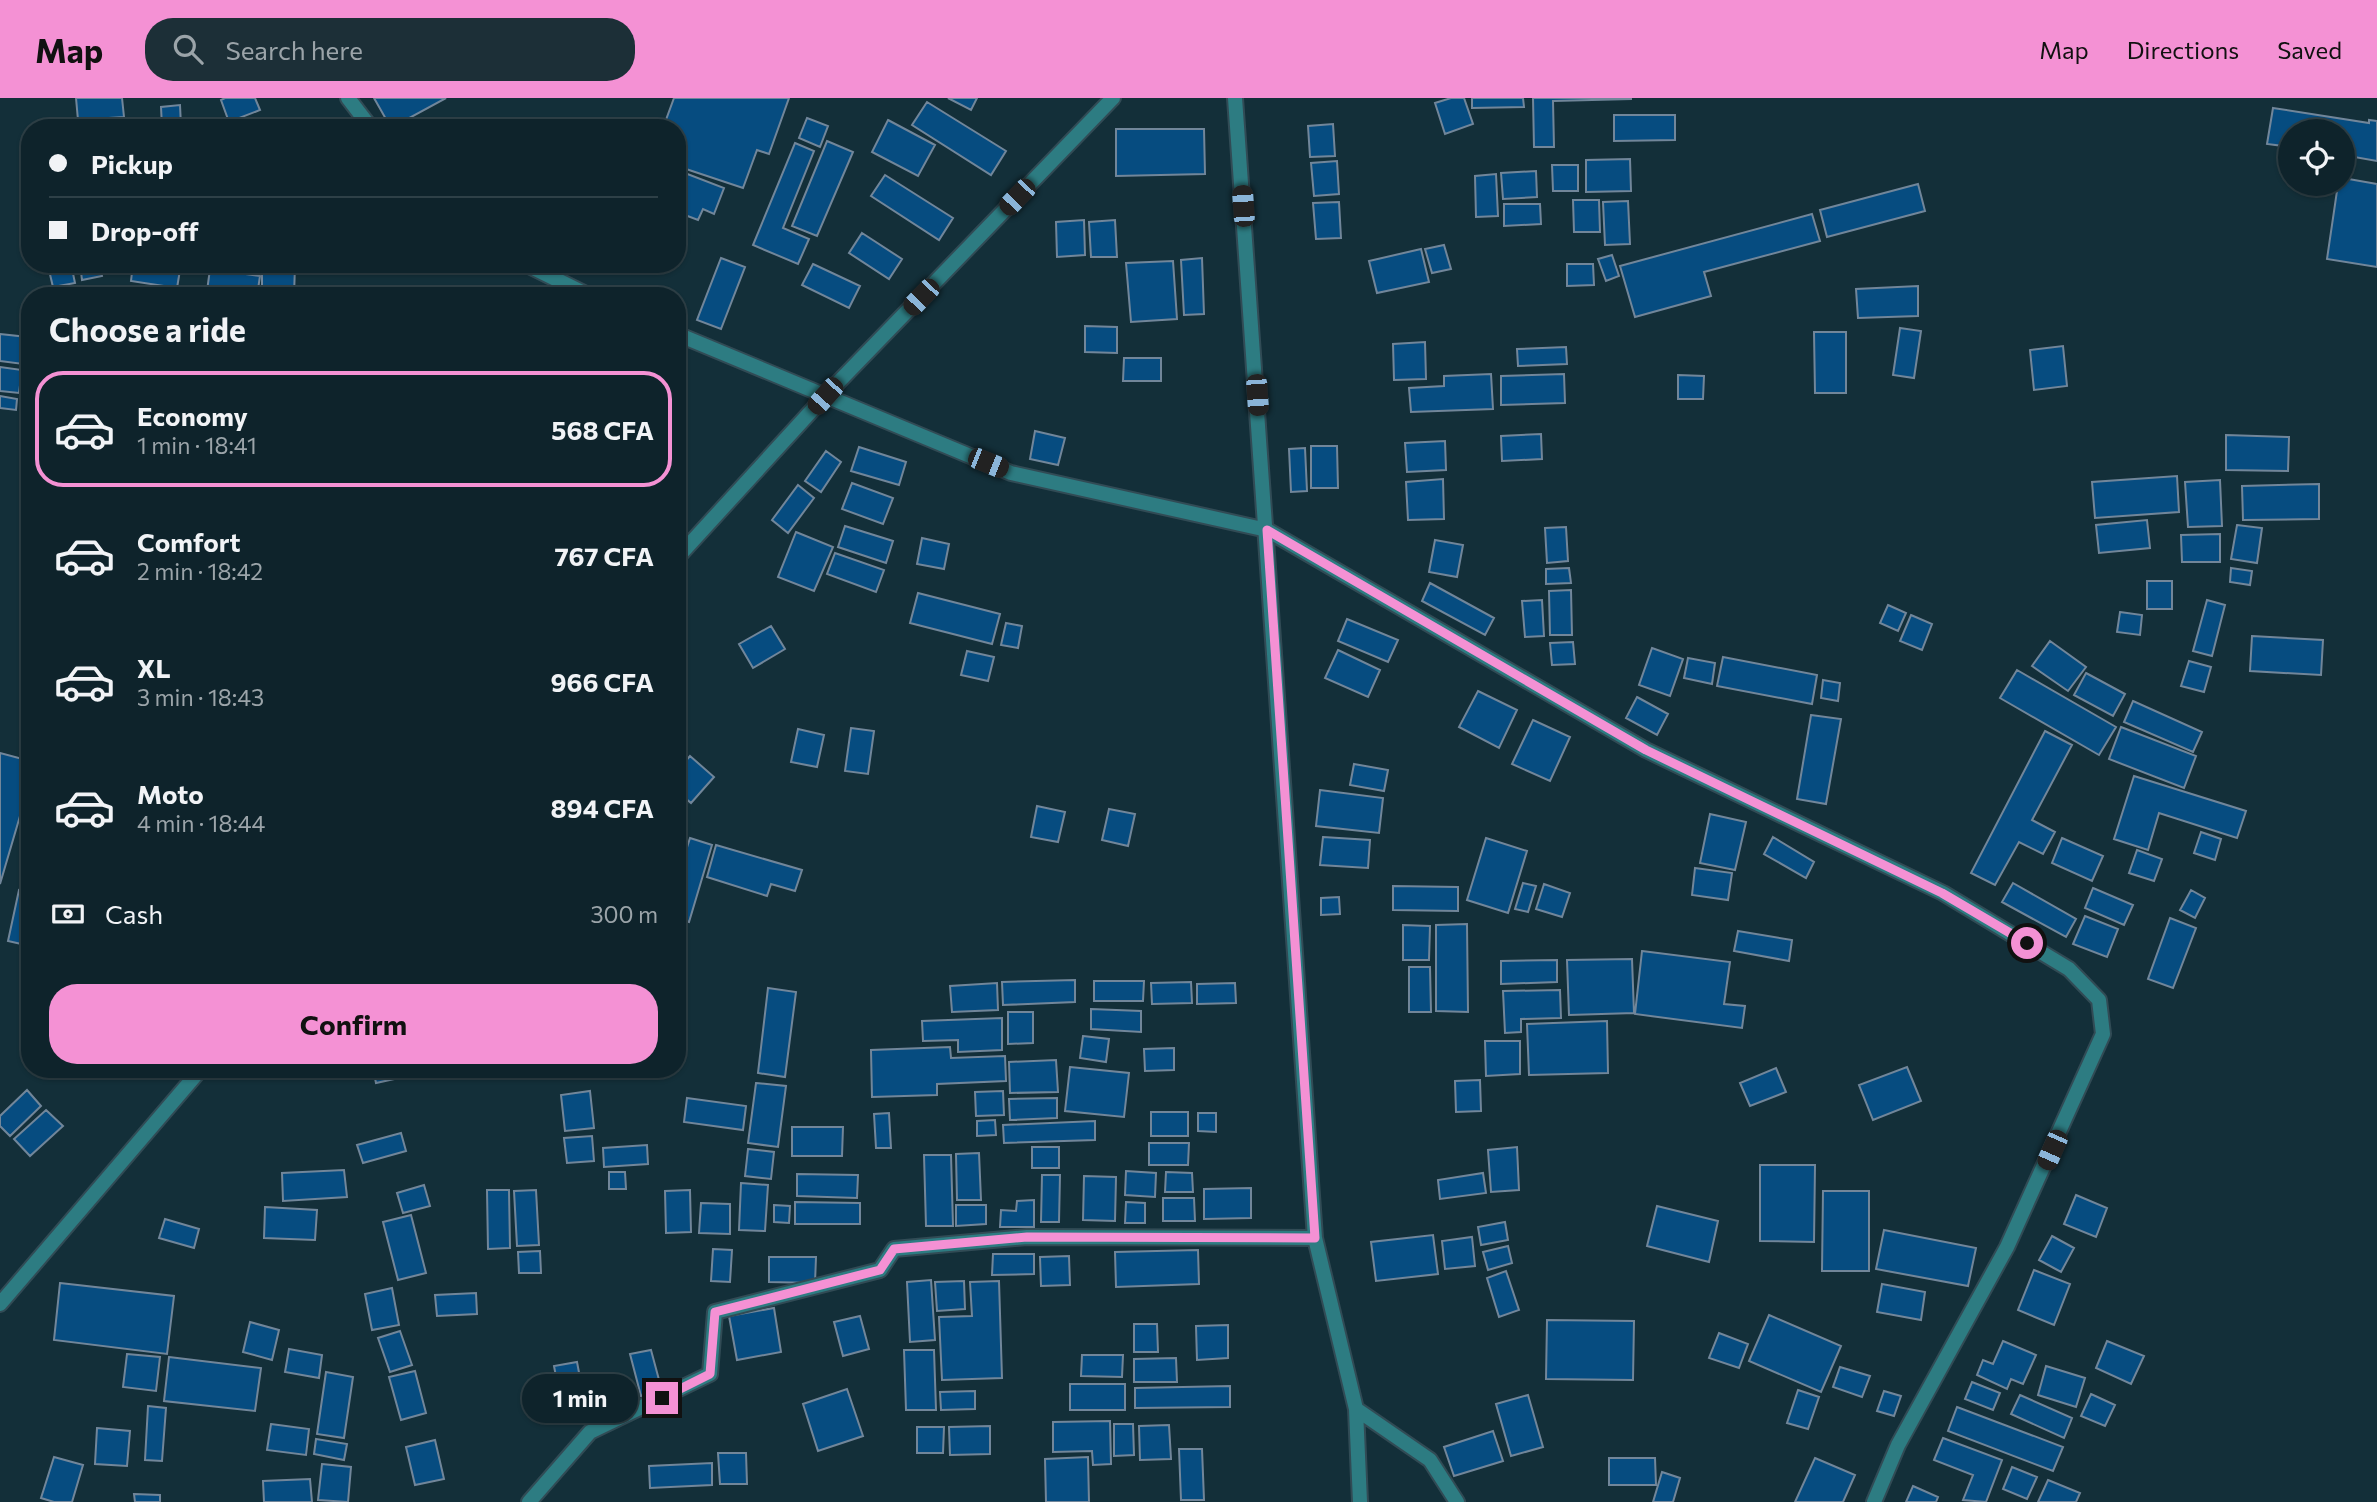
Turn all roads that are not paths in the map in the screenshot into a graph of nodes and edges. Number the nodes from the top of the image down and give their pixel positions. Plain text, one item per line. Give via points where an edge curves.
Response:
1 (348, 98) edge
2 (1113, 98) edge
3 (1235, 98) edge
4 (364, 119) edge
5 (543, 273) edge
6 (572, 287) edge
7 (686, 338) edge
8 (825, 396) junction
9 (1267, 530) junction
10 (686, 548) edge
11 (193, 1078) edge
12 (1315, 1238) junction
13 (0, 1304) edge
14 (1356, 1409) junction
15 (529, 1502) edge
16 (1360, 1502) edge
17 (1457, 1502) edge
18 (1874, 1502) edge

1 - 4 street
2 - 8 street
3 - 9 street
5 - 6 street
7 - 8 street
8 - 9 street via 1011,473
8 - 10 street
9 - 12 street
9 - 18 street via 1646,750 1942,893 2069,969 2099,1000 2103,1034 2085,1077 2007,1247 1898,1445
11 - 13 street
12 - 14 street
12 - 15 street via 1027,1237 894,1249 880,1270 715,1312 710,1374 590,1432
14 - 16 street
14 - 17 street via 1430,1461

